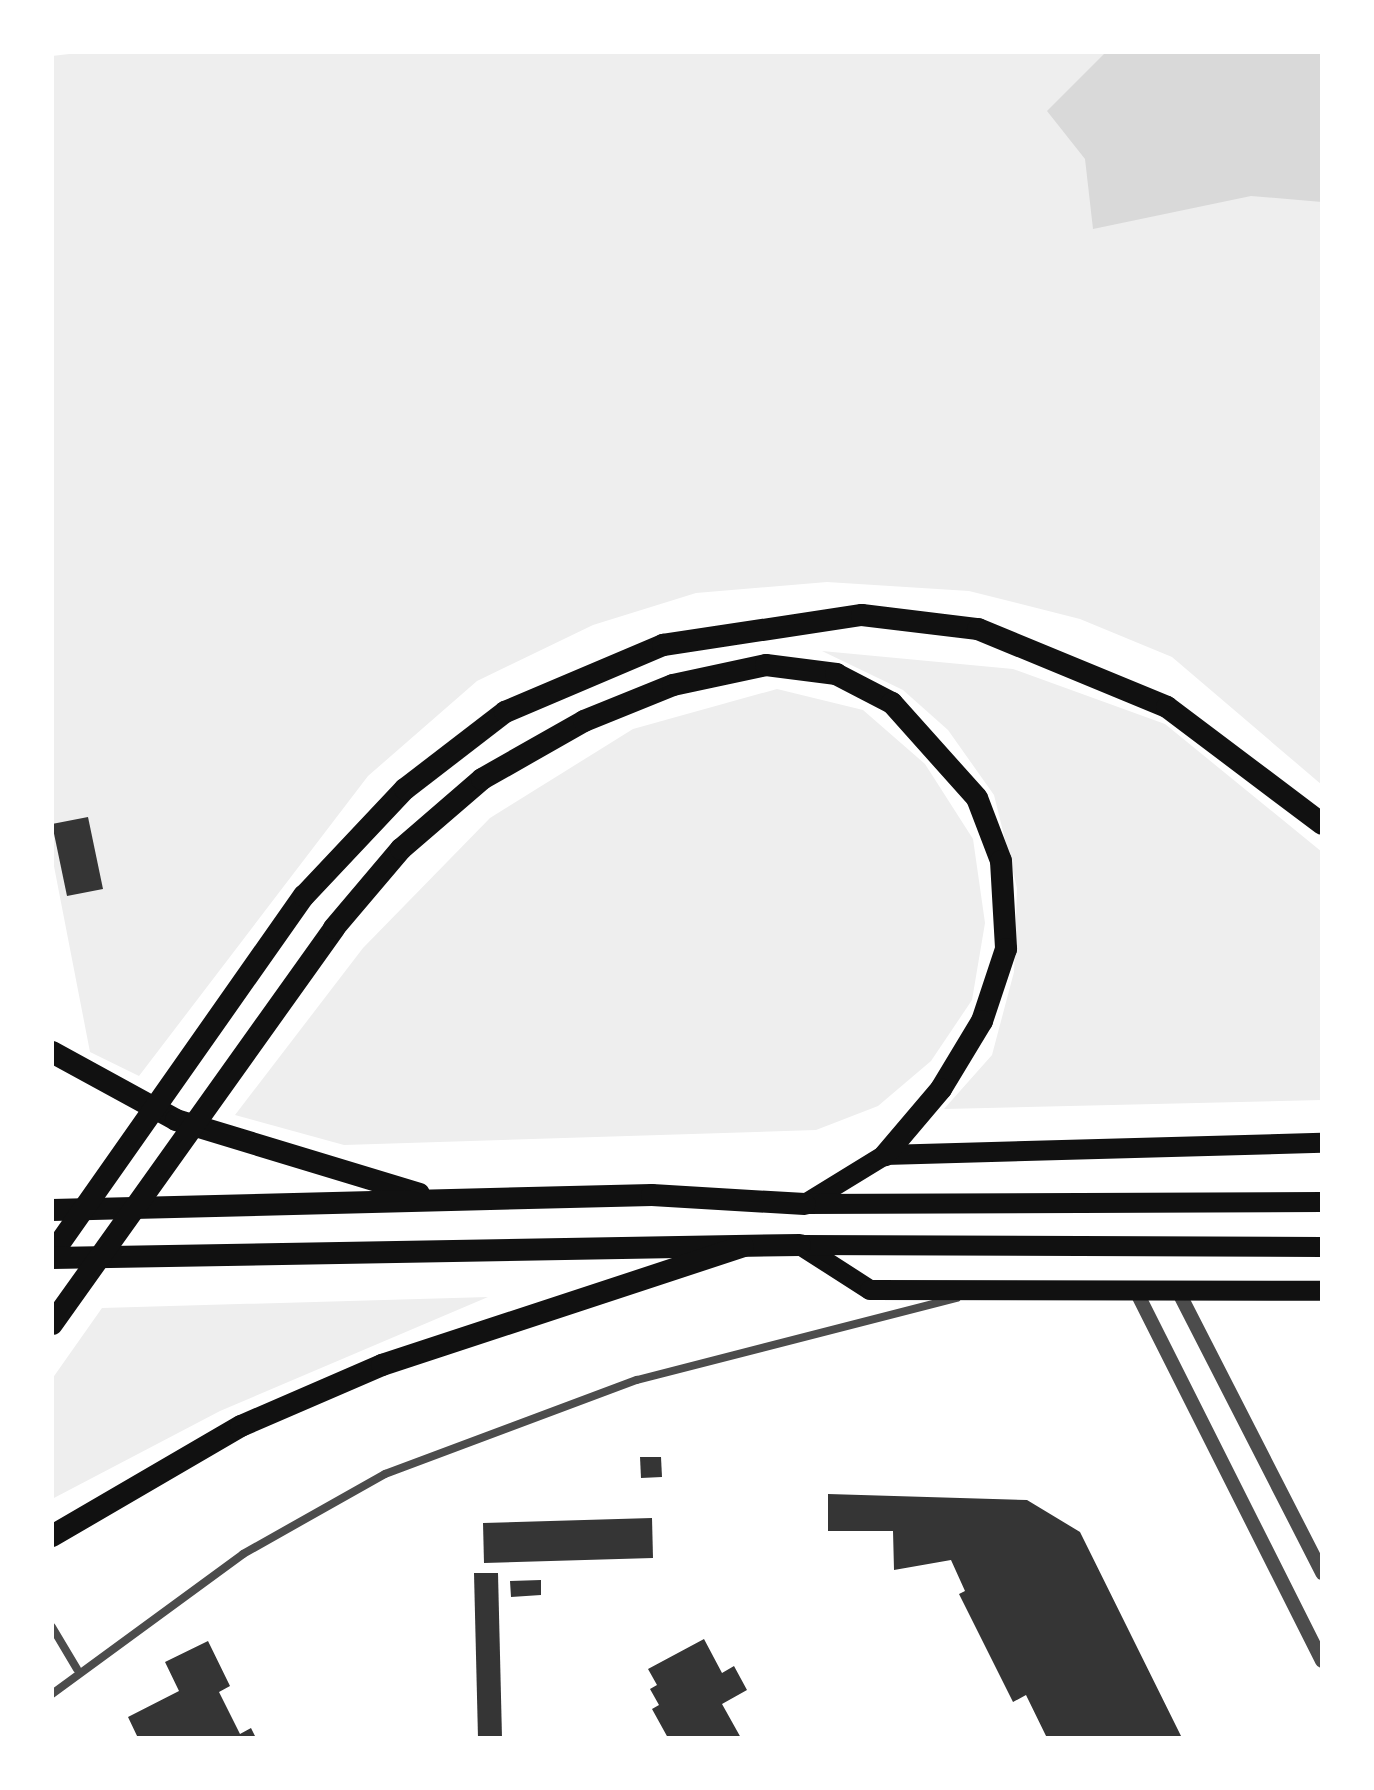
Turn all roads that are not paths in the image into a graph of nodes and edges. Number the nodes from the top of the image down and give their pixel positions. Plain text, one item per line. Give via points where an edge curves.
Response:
1 (1322, 824) edge
2 (52, 1052) edge
3 (1322, 1143) edge
4 (885, 1155) junction
5 (439, 1200) junction
6 (1322, 1202) edge
7 (805, 1204) junction
8 (52, 1210) edge
9 (800, 1245) junction
10 (743, 1246) junction
11 (1322, 1247) edge
12 (52, 1256) edge
13 (985, 1290) junction
14 (1136, 1291) junction
15 (1178, 1291) junction
16 (1322, 1291) edge
17 (52, 1324) edge
18 (52, 1536) edge
19 (1322, 1573) edge
20 (52, 1627) edge
21 (1322, 1661) edge
22 (77, 1669) junction
23 (52, 1694) edge

1 - 12 highway via 1167,707 1079,665 978,629 862,615 663,645 505,712 405,789 304,896
2 - 5 highway via 176,1120
3 - 4 main road
4 - 7 main road
4 - 17 highway via 941,1089 982,1021 1006,949 1001,861 977,798 938,747 892,703 836,674 766,665 673,685 584,721 482,779 401,849 334,928
5 - 7 highway via 652,1195
5 - 8 highway
6 - 7 main road
9 - 10 highway
9 - 11 main road
9 - 13 main road via 870,1290
10 - 12 highway
10 - 18 highway via 382,1365 241,1426
13 - 14 main road
13 - 22 street via 637,1380 385,1474 243,1554
14 - 15 main road
14 - 21 street
15 - 16 main road
15 - 19 street
20 - 22 street
22 - 23 street

